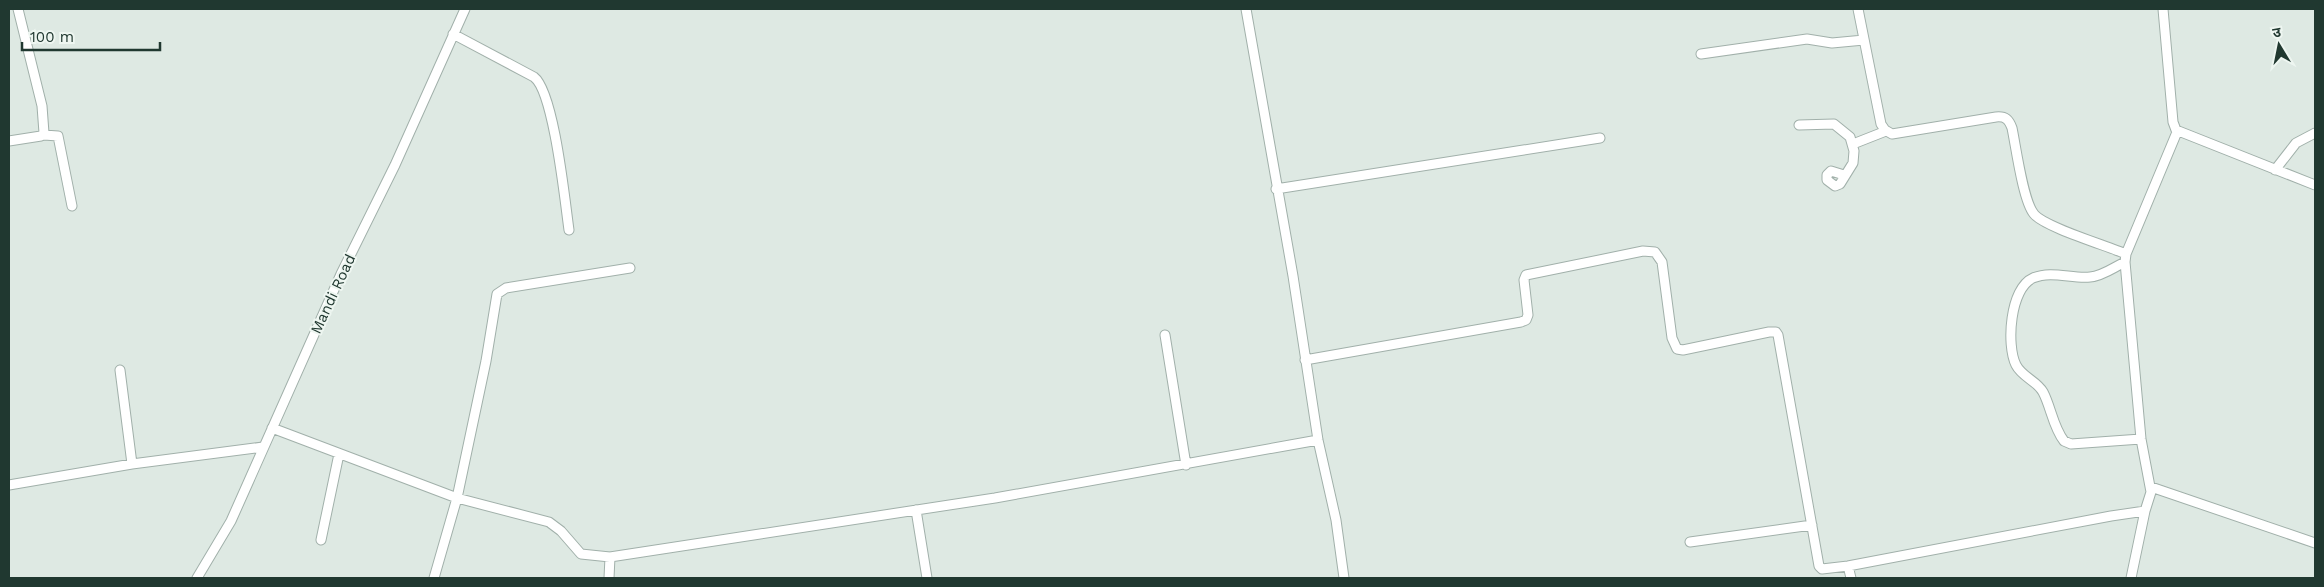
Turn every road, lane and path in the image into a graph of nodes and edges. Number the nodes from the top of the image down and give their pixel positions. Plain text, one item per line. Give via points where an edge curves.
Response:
1 (18, 9) edge
2 (465, 9) edge
3 (1246, 9) edge
4 (1858, 9) edge
5 (2163, 9) edge
6 (454, 34) junction
7 (1864, 40) junction
8 (1701, 54) dead end
9 (1800, 125) dead end
10 (1886, 131) junction
11 (2177, 132) junction
12 (2315, 133) edge
13 (44, 134) junction
14 (1600, 138) dead end
15 (9, 141) edge
16 (1853, 144) junction
17 (2275, 170) junction
18 (1844, 175) dead end
19 (2315, 185) edge
20 (1276, 189) junction
21 (72, 206) dead end
22 (569, 230) dead end
23 (2126, 258) junction
24 (630, 268) dead end
25 (1165, 335) dead end
26 (1306, 360) junction
27 (120, 370) dead end
28 (272, 428) junction
29 (2141, 439) junction
30 (1318, 440) junction
31 (263, 447) junction
32 (340, 454) junction
33 (132, 464) junction
34 (1186, 465) junction
35 (9, 485) edge
36 (2151, 487) junction
37 (456, 498) junction
38 (916, 510) junction
39 (2145, 511) junction
40 (1812, 525) junction
41 (321, 540) dead end
42 (1690, 542) dead end
43 (2315, 543) edge
44 (610, 557) junction
45 (1848, 566) junction
46 (198, 578) edge
47 (434, 578) edge
48 (610, 578) edge
49 (927, 578) edge
50 (1344, 578) edge
51 (1850, 578) edge
52 (2132, 578) edge

1 - 13 street via 42,106
2 - 6 street, Mandi Road
3 - 20 street
4 - 7 street
5 - 11 street
6 - 22 street via 540,83 551,117
6 - 28 street, Mandi Road
7 - 8 street via 1832,42 1806,39
7 - 10 street via 1881,124
9 - 16 street via 1834,124 1845,131
10 - 16 street
10 - 23 street via 1892,134 1996,117 2008,119 2028,203 2034,214 2046,223
11 - 17 street
11 - 23 street
12 - 17 street via 2296,143
13 - 15 street
13 - 21 street via 58,136
14 - 20 street
16 - 18 street via 1853,163
17 - 19 street
20 - 26 street
23 - 29 street
23 - 29 street via 2102,274 2091,277 2050,274 2033,278 2020,290 2011,332 2016,364 2042,391 2064,441 2071,444
24 - 37 street via 499,290
25 - 34 street
26 - 30 street
26 - 40 street via 1521,322 1528,315 1526,275 1643,251 1655,252 1662,262 1672,338 1677,349 1769,332 1778,335
27 - 33 street
28 - 31 street, Mandi Road
28 - 32 street
29 - 36 street
30 - 34 street
30 - 50 street via 1336,520
31 - 33 street
31 - 46 street, Mandi Road via 231,521
32 - 37 street
32 - 41 street
33 - 35 street
34 - 38 street
36 - 39 street
36 - 43 street
37 - 44 street via 549,522 581,554
37 - 47 street
38 - 44 street
38 - 49 street
39 - 45 street
39 - 52 street
40 - 42 street
40 - 45 street via 1820,568
44 - 48 street
45 - 51 street

